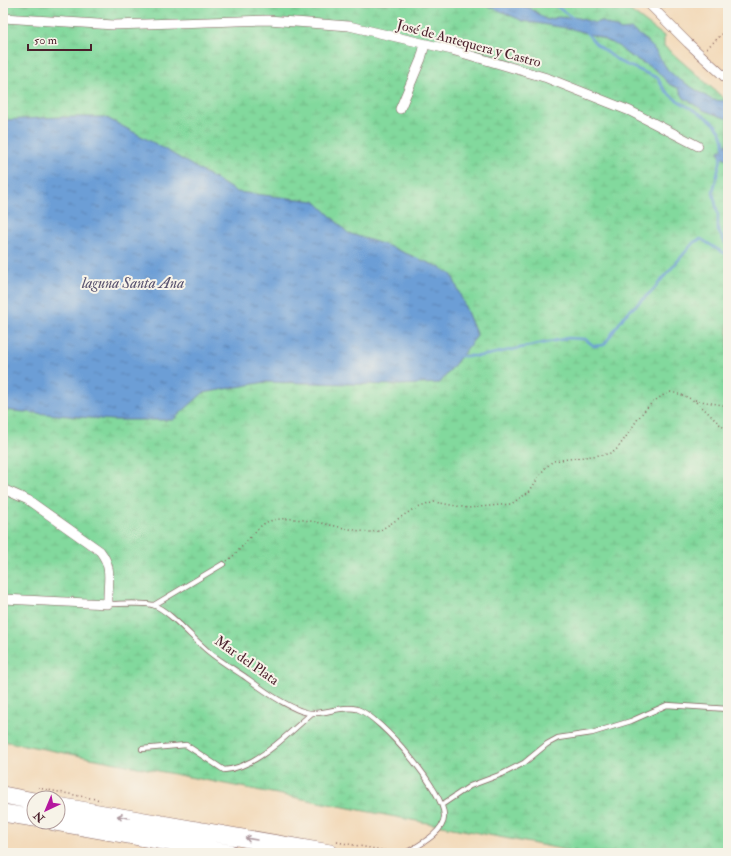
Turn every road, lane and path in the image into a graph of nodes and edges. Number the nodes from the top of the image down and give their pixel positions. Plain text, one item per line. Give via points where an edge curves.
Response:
1 (648, 3) edge
2 (3, 18) edge
3 (728, 29) edge
4 (425, 44) junction
5 (700, 54) junction
6 (728, 80) edge
7 (400, 109) dead end
8 (698, 146) dead end
9 (693, 399) junction
10 (728, 406) edge
11 (728, 431) edge
12 (3, 490) edge
13 (223, 564) joint
14 (3, 599) edge
15 (108, 604) junction
16 (154, 605) junction
17 (728, 709) edge
18 (312, 713) junction
19 (142, 749) dead end
20 (3, 795) edge
21 (26, 799) edge
22 (443, 804) junction
23 (66, 807) edge
24 (3, 813) edge
25 (26, 817) edge
26 (66, 824) edge
27 (230, 853) edge
28 (330, 853) edge
29 (406, 853) edge

1 - 5 street
2 - 4 street, José de Antequera y Castro via 114,25 268,20 349,26
3 - 5 path
4 - 7 street
4 - 8 street, José de Antequera y Castro via 547,78 630,112
5 - 6 street
9 - 10 path
9 - 11 path
9 - 13 path via 670,392 658,398 643,411 616,451 553,461 544,469 529,492 511,504 468,508 434,502 412,510 379,531 371,532 307,521 267,522
12 - 15 street via 28,500 100,551 107,560 110,573
13 - 16 lane
14 - 15 street
15 - 16 lane
16 - 18 lane, Mar del Plata via 210,652 278,700 301,711
17 - 22 lane via 667,705 631,721 592,733 558,738 524,763 470,786
18 - 19 lane via 275,746 252,761 231,769 224,770 186,745
18 - 22 lane, Mar del Plata via 347,708 358,709 370,716 407,753
20 - 21 highway
22 - 29 lane via 445,819 437,832
28 -> 23 highway
24 - 25 highway
26 - 27 highway

